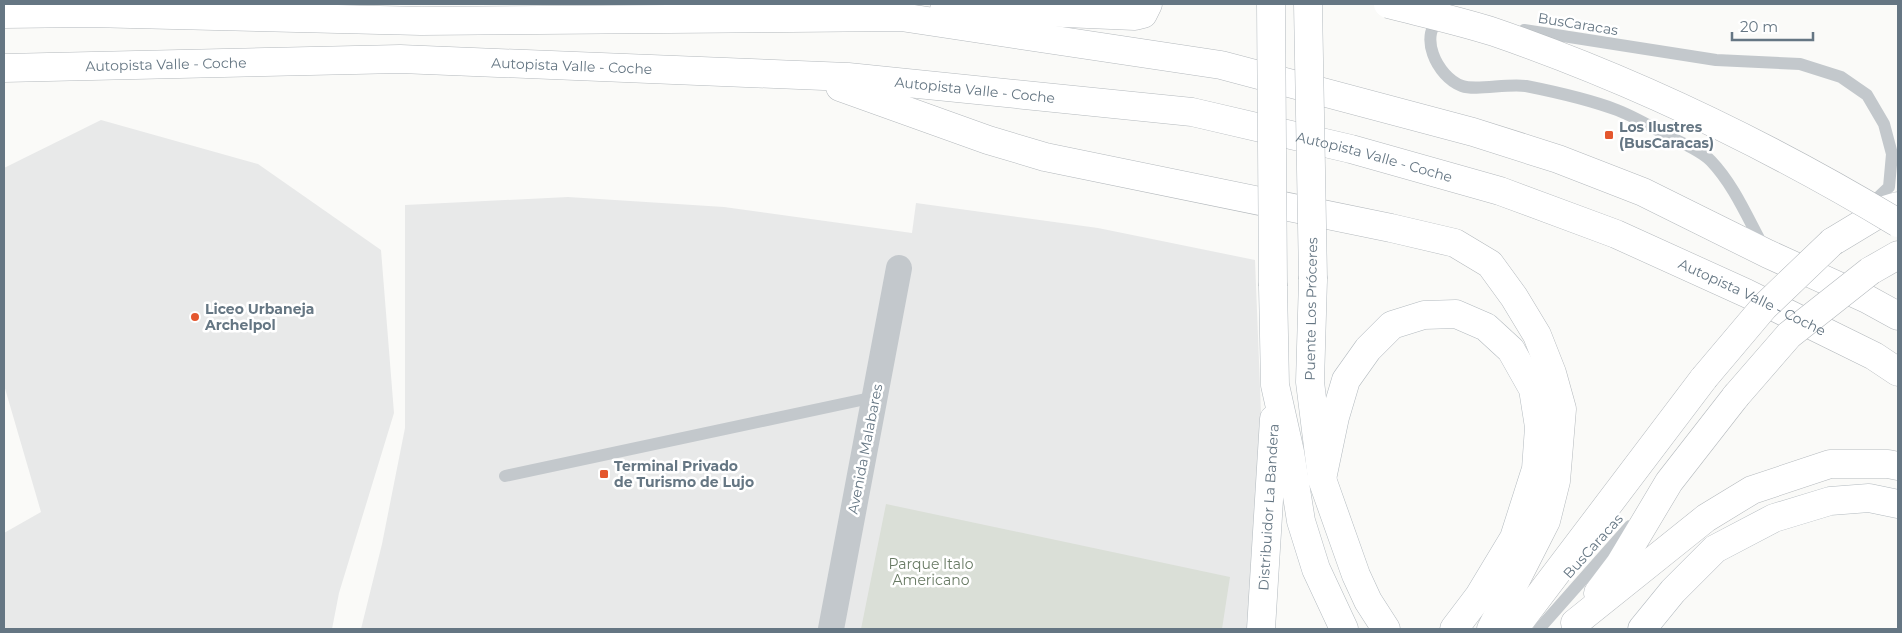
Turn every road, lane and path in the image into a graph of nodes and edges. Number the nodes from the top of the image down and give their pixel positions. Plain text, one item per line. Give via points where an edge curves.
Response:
1 (1148, 4) edge
2 (1270, 4) edge
3 (1308, 4) edge
4 (1388, 4) edge
5 (4, 14) edge
6 (901, 17) junction
7 (4, 68) edge
8 (808, 75) junction
9 (1898, 206) edge
10 (1898, 223) edge
11 (1832, 242) junction
12 (1768, 254) junction
13 (1898, 255) edge
14 (899, 268) dead end
15 (1898, 316) edge
16 (1898, 372) edge
17 (1275, 385) junction
18 (875, 397) junction
19 (1898, 466) edge
20 (505, 476) dead end
21 (1322, 479) junction
22 (1669, 482) junction
23 (1898, 504) edge
24 (1573, 626) edge
25 (831, 629) edge
26 (1261, 629) edge
27 (1344, 629) edge
28 (1386, 629) edge
29 (1454, 629) edge
30 (1491, 629) edge
31 (1514, 629) edge
32 (1539, 629) edge
33 (1642, 629) edge

1 - 6 main road via 1143,14 1135,16 957,9
2 - 17 main road, bridge
3 - 21 main road, Puente Los Próceres, bridge via 1313,279 1310,382
4 - 10 main road, bridge via 1493,32 1684,108 1765,147
5 - 6 main road via 421,21
6 - 12 main road via 1221,65 1473,132 1643,192
7 - 8 main road, Autopista Valle - Coche via 400,59
8 - 16 main road, Autopista Valle - Coche via 1192,112 1351,149 1500,191 1616,234 1754,297 1874,356
8 - 30 main road via 988,140 1045,156 1455,243 1490,264 1537,335 1562,409 1556,481 1546,521
9 - 11 main road via 1885,210
11 - 12 lane, BusCaracas via 1889,187 1892,154 1884,124 1867,95 1841,77 1800,64 1716,60 1550,36 1451,16 1442,16 1434,25 1430,41 1434,58 1448,78 1463,87 1518,85 1553,91 1618,110 1709,159 1724,177
11 - 31 main road, bridge via 1764,307 1704,378
12 - 15 main road
13 - 22 main road, bridge via 1870,271 1789,335
14 - 18 street, Avenida Malabares
17 - 26 main road, Distribuidor La Bandera
17 - 27 main road via 1301,521 1316,569
18 - 20 lane
18 - 25 street, Avenida Malabares
19 - 24 main road via 1830,464 1752,490 1706,518
21 - 28 main road, Puente Los Próceres via 1356,574 1368,602
21 - 29 main road via 1346,380 1368,349 1392,325 1424,315 1456,314 1486,327 1511,350 1533,390 1538,427 1536,470 1514,538 1479,596
22 - 24 main road via 1620,564
22 - 32 lane, BusCaracas
23 - 33 main road via 1869,498 1830,501 1774,518 1714,550 1673,591

